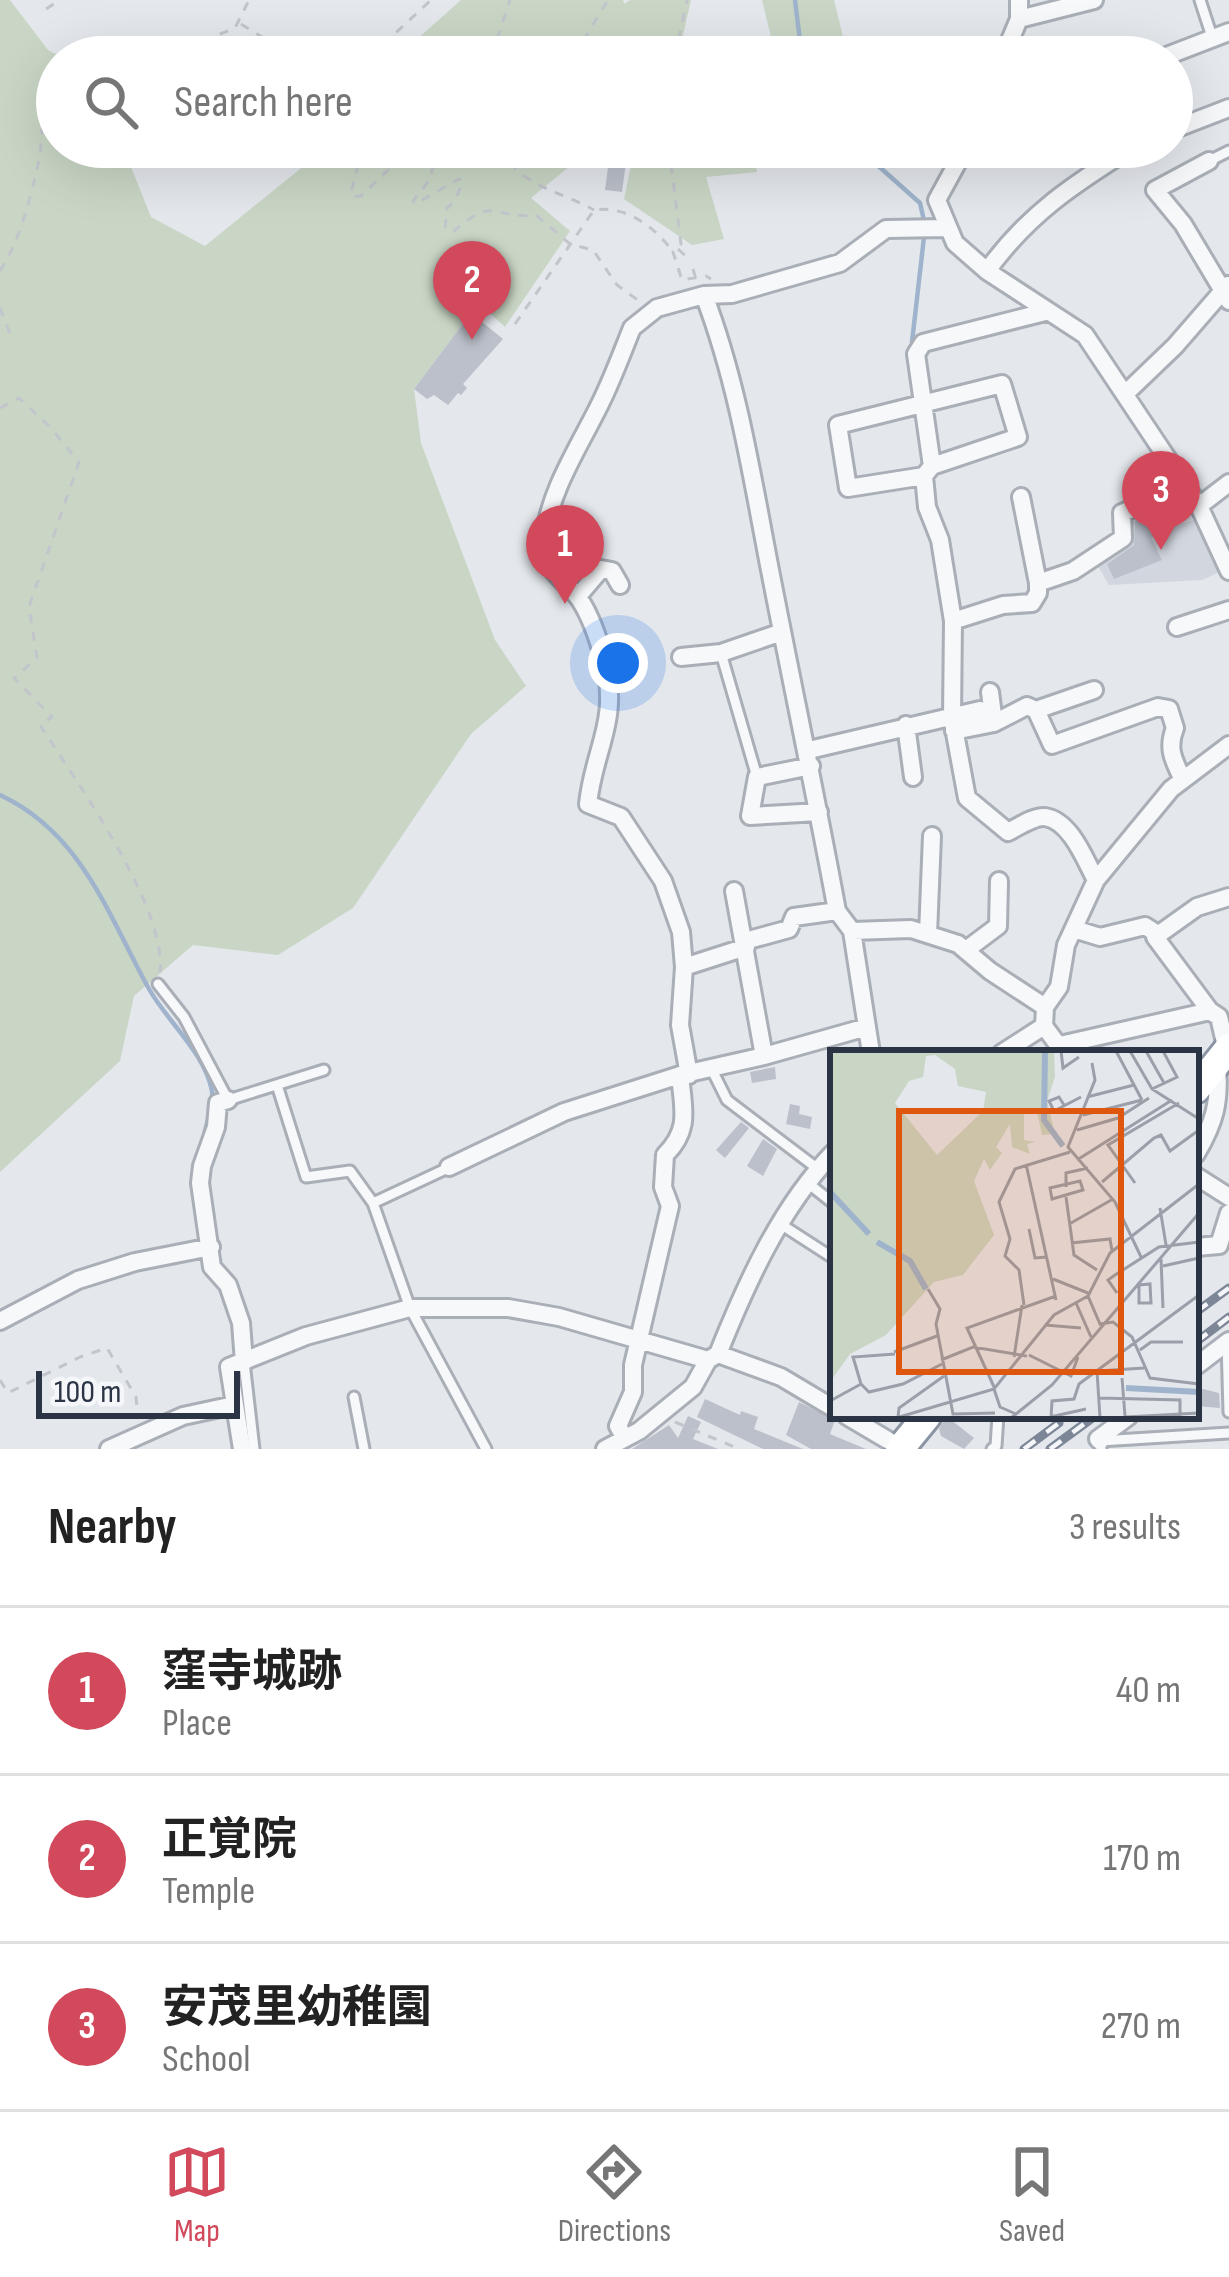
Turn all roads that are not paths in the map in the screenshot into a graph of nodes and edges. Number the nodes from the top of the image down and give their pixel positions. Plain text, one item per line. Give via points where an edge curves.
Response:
1 (1094, 0) edge
2 (1200, 0) edge
3 (1019, 9) edge
4 (1221, 36) edge
5 (1229, 108) edge
6 (1193, 122) edge
7 (1229, 151) edge
8 (1209, 161) joint
9 (955, 168) edge
10 (1100, 168) edge
11 (947, 229) junction
12 (987, 271) junction
13 (1226, 292) edge
14 (704, 295) junction
15 (1045, 312) junction
16 (1126, 394) junction
17 (922, 406) junction
18 (928, 471) junction
19 (1229, 483) edge
20 (1184, 487) junction
21 (1021, 497) dead end
22 (1199, 506) junction
23 (1229, 571) edge
24 (1038, 583) junction
25 (620, 585) dead end
26 (578, 596) junction
27 (1229, 610) edge
28 (953, 622) junction
29 (1177, 627) dead end
30 (782, 632) junction
31 (722, 653) junction
32 (681, 657) dead end
33 (1094, 690) dead end
34 (990, 692) dead end
35 (1036, 710) junction
36 (987, 717) junction
37 (953, 724) junction
38 (906, 725) junction
39 (1229, 745) edge
40 (810, 758) junction
41 (757, 777) junction
42 (913, 777) dead end
43 (1182, 778) junction
44 (819, 812) junction
45 (932, 836) dead end
46 (1096, 880) junction
47 (999, 881) dead end
48 (734, 891) dead end
49 (1229, 897) edge
50 (837, 911) junction
51 (1074, 929) junction
52 (852, 931) junction
53 (928, 934) junction
54 (1159, 935) junction
55 (746, 944) junction
56 (966, 950) junction
57 (684, 967) junction
58 (158, 984) road end
59 (1210, 1011) junction
60 (1045, 1017) junction
61 (867, 1027) junction
62 (1062, 1049) edge
63 (871, 1050) edge
64 (1006, 1050) edge
65 (1224, 1054) edge
66 (764, 1056) junction
67 (711, 1068) junction
68 (324, 1070) dead end
69 (684, 1075) junction
70 (277, 1085) junction
71 (1199, 1085) edge
72 (228, 1100) junction
73 (1199, 1149) edge
74 (830, 1156) edge
75 (449, 1167) joint
76 (813, 1176) junction
77 (1199, 1178) edge
78 (830, 1198) edge
79 (1229, 1198) edge
80 (373, 1203) junction
81 (1229, 1214) edge
82 (782, 1225) junction
83 (1199, 1246) edge
84 (211, 1247) junction
85 (830, 1256) edge
86 (410, 1308) junction
87 (0, 1321) edge
88 (642, 1340) junction
89 (1228, 1342) edge
90 (713, 1357) junction
91 (244, 1362) junction
92 (1199, 1364) edge
93 (354, 1397) dead end
94 (234, 1405) junction
95 (830, 1406) edge
96 (1229, 1412) edge
97 (852, 1419) edge
98 (925, 1419) edge
99 (998, 1419) edge
100 (1126, 1419) edge
101 (1229, 1433) edge
102 (624, 1437) junction
103 (1096, 1445) edge
104 (109, 1449) edge
105 (242, 1449) edge
106 (254, 1449) edge
107 (364, 1449) edge
108 (486, 1449) edge
109 (605, 1449) edge
110 (902, 1449) edge
111 (992, 1449) edge

1 - 3 street
2 - 4 lane
5 - 6 street
7 - 8 lane
8 - 13 street via 1155,190
9 - 11 street via 937,200
10 - 12 street via 1055,196
11 - 12 street
11 - 14 street via 886,229 840,263
12 - 15 street
13 - 16 street
14 - 26 street via 652,311 632,328 553,505 545,556
14 - 30 street via 725,348
15 - 16 street via 1084,335
15 - 17 street via 922,343
16 - 20 street
17 - 18 street
17 - 18 street via 838,425 848,488
17 - 18 street via 1002,384 1018,437
18 - 28 street via 927,507
19 - 22 street
20 - 22 street
20 - 24 street via 1122,513 1123,538
21 - 24 street
22 - 23 street
24 - 28 street via 1032,603
25 - 26 street via 601,569
26 - 57 street via 605,663 612,708 588,804 621,817 664,881
27 - 29 street
28 - 37 street
30 - 31 street
30 - 40 street
31 - 32 street
31 - 41 lane
33 - 35 street
34 - 36 street
35 - 36 street
35 - 43 street via 1052,745 1169,709
36 - 37 street
37 - 38 street
37 - 46 street via 968,798 1010,839 1041,816 1051,819 1070,834
38 - 40 street
38 - 42 street
39 - 43 street
40 - 41 street
40 - 44 street
41 - 44 street via 750,816
43 - 46 street
44 - 50 street
45 - 53 street
46 - 51 street
47 - 56 street via 998,926
48 - 55 street
49 - 54 street via 1197,907
50 - 52 street
50 - 55 street via 794,916 789,929
51 - 54 street via 1100,937 1145,926
51 - 60 street
52 - 53 street
52 - 61 street
53 - 56 street
54 - 59 street
55 - 57 street
55 - 66 street
56 - 60 street
57 - 69 street
58 - 72 lane
59 - 62 street
59 - 65 street via 1219,1016
60 - 62 street
60 - 64 street
61 - 63 street
61 - 66 street
65 - 71 highway
65 - 73 street via 1219,1105
66 - 67 street
67 - 69 street
67 - 76 lane via 727,1100
68 - 70 lane
69 - 75 street via 564,1112
69 - 88 street via 680,1139 665,1155 670,1206
70 - 72 lane
70 - 80 lane via 306,1177 350,1171
72 - 84 street via 218,1103 202,1166
74 - 76 street
75 - 80 lane
76 - 78 lane
76 - 82 street
77 - 79 street
80 - 86 lane
81 - 83 street via 1219,1245
82 - 85 lane
82 - 90 street
84 - 87 street via 78,1280
84 - 91 street via 212,1267 242,1323
86 - 88 street via 508,1308
86 - 91 street
86 - 108 lane
88 - 90 street
88 - 102 street via 618,1426
89 - 92 street
89 - 96 lane
90 - 95 street via 782,1377
90 - 102 street via 693,1388
91 - 94 street via 229,1367
91 - 106 lane
93 - 107 lane
94 - 104 street via 183,1416
94 - 105 street
97 - 110 street
98 - 110 highway
99 - 111 lane
100 - 103 street
101 - 103 lane
102 - 109 street

